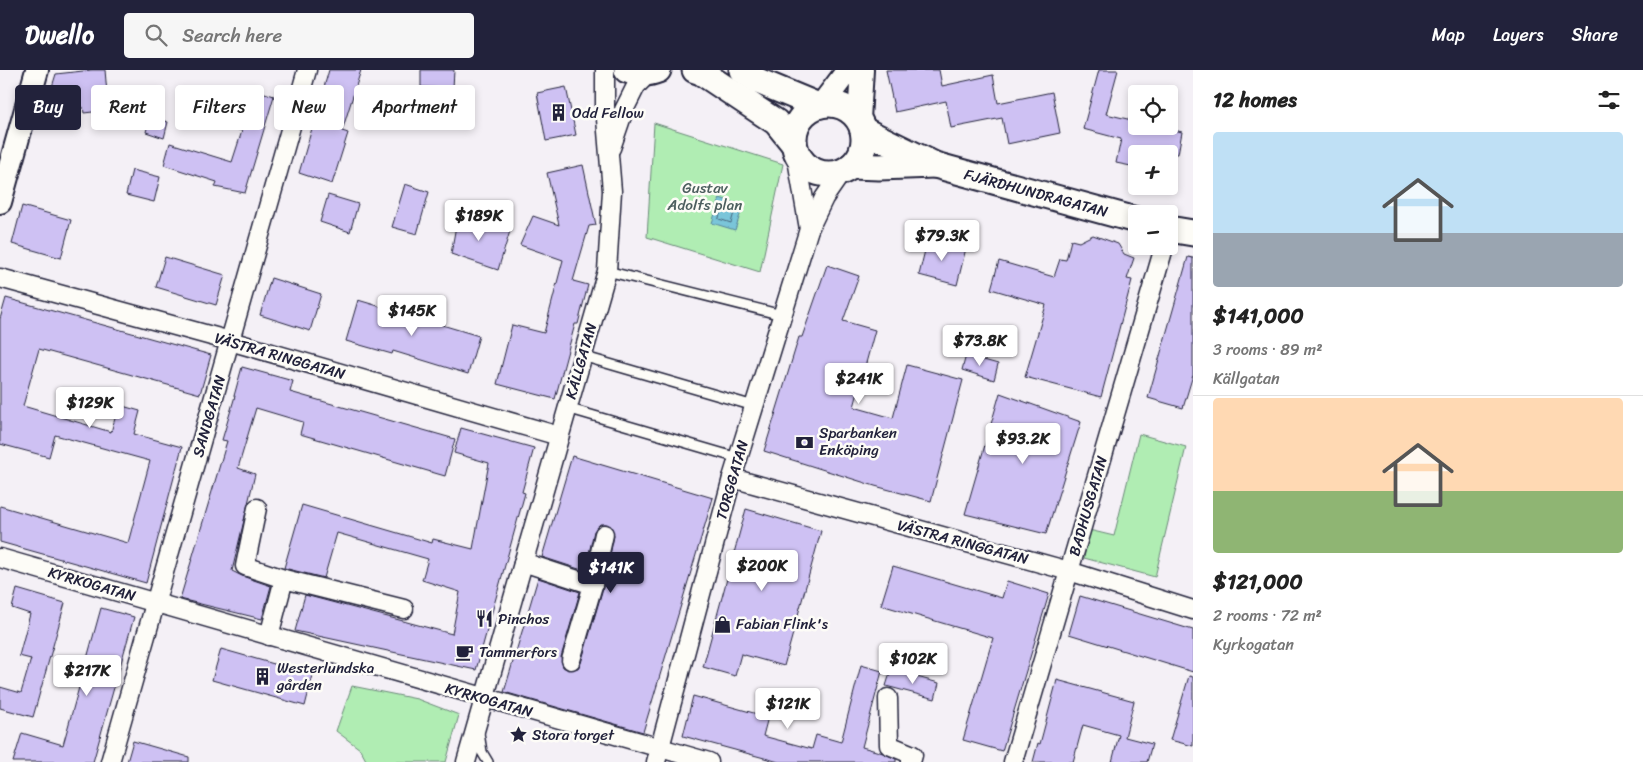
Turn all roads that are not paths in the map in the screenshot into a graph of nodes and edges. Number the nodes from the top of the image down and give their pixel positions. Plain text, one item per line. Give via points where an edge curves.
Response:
1 (37, 70) edge
2 (307, 70) edge
3 (605, 70) edge
4 (694, 70) edge
5 (742, 70) edge
6 (848, 70) edge
7 (862, 70) edge
8 (645, 71) edge
9 (820, 104) junction
10 (861, 124) junction
11 (795, 148) junction
12 (609, 156) junction
13 (935, 165) junction
14 (846, 169) junction
15 (0, 202) edge
16 (1128, 218) edge
17 (809, 229) junction
18 (1193, 233) edge
19 (1178, 237) edge
20 (1162, 255) edge
21 (607, 271) junction
22 (0, 278) edge
23 (782, 315) junction
24 (230, 341) junction
25 (582, 356) junction
26 (754, 406) junction
27 (567, 408) junction
28 (559, 436) junction
29 (738, 458) junction
30 (732, 478) junction
31 (257, 508) dead end
32 (604, 534) dead end
33 (0, 558) edge
34 (523, 562) junction
35 (1069, 571) junction
36 (284, 579) junction
37 (592, 585) junction
38 (155, 602) junction
39 (404, 609) dead end
40 (1193, 610) edge
41 (269, 636) junction
42 (571, 660) dead end
43 (484, 698) junction
44 (888, 698) dead end
45 (477, 723) junction
46 (658, 755) edge
47 (110, 762) edge
48 (466, 762) edge
49 (488, 762) edge
50 (709, 762) edge
51 (912, 762) edge
52 (1013, 762) edge

1 - 15 street
2 - 24 street, SANDGATAN
3 - 12 street, KÄLLGATAN
4 - 11 main road via 776,122
5 - 9 main road via 758,81
6 - 9 street
7 - 10 street
8 - 12 street, KÄLLGATAN via 624,110
9 - 10 main road via 843,106
9 - 11 main road via 803,114 795,127
10 - 13 main road, FJÄRDHUNDRAGATAN
10 - 14 main road via 863,150
11 - 14 main road via 810,169 826,174
11 - 17 street, TORGGATAN
12 - 21 street, KÄLLGATAN via 612,191
13 - 14 main road, FJÄRDHUNDRAGATAN
13 - 16 main road, FJÄRDHUNDRAGATAN
14 - 17 street, TORGGATAN via 824,198
17 - 23 street, TORGGATAN
18 - 19 main road
20 - 35 street, BADHUSGATAN
21 - 23 lane
21 - 25 street, KÄLLGATAN
22 - 24 street, VÄSTRA RINGGATAN
23 - 26 street, TORGGATAN
24 - 28 street, VÄSTRA RINGGATAN
24 - 38 street, SANDGATAN
25 - 26 lane
25 - 27 street, KÄLLGATAN
26 - 29 street, TORGGATAN
27 - 28 street, KÄLLGATAN
27 - 29 lane
28 - 34 street, KÄLLGATAN
29 - 30 street, TORGGATAN
30 - 35 street, VÄSTRA RINGGATAN
30 - 46 street, TORGGATAN
31 - 36 street via 245,566
32 - 37 street
33 - 38 street, KYRKOGATAN
34 - 37 street
34 - 43 street, KÄLLGATAN
35 - 40 street, VÄSTRA RINGGATAN
35 - 52 street, BADHUSGATAN
36 - 39 street
36 - 41 street
37 - 42 street
38 - 41 street, KYRKOGATAN
38 - 47 street, SANDGATAN
41 - 43 street, KYRKOGATAN
43 - 45 street, KÄLLGATAN
43 - 46 street, KYRKOGATAN
44 - 51 street via 889,745 913,755
45 - 48 street, KÄLLGATAN
45 - 49 lane via 482,752
46 - 50 street, KYRKOGATAN

